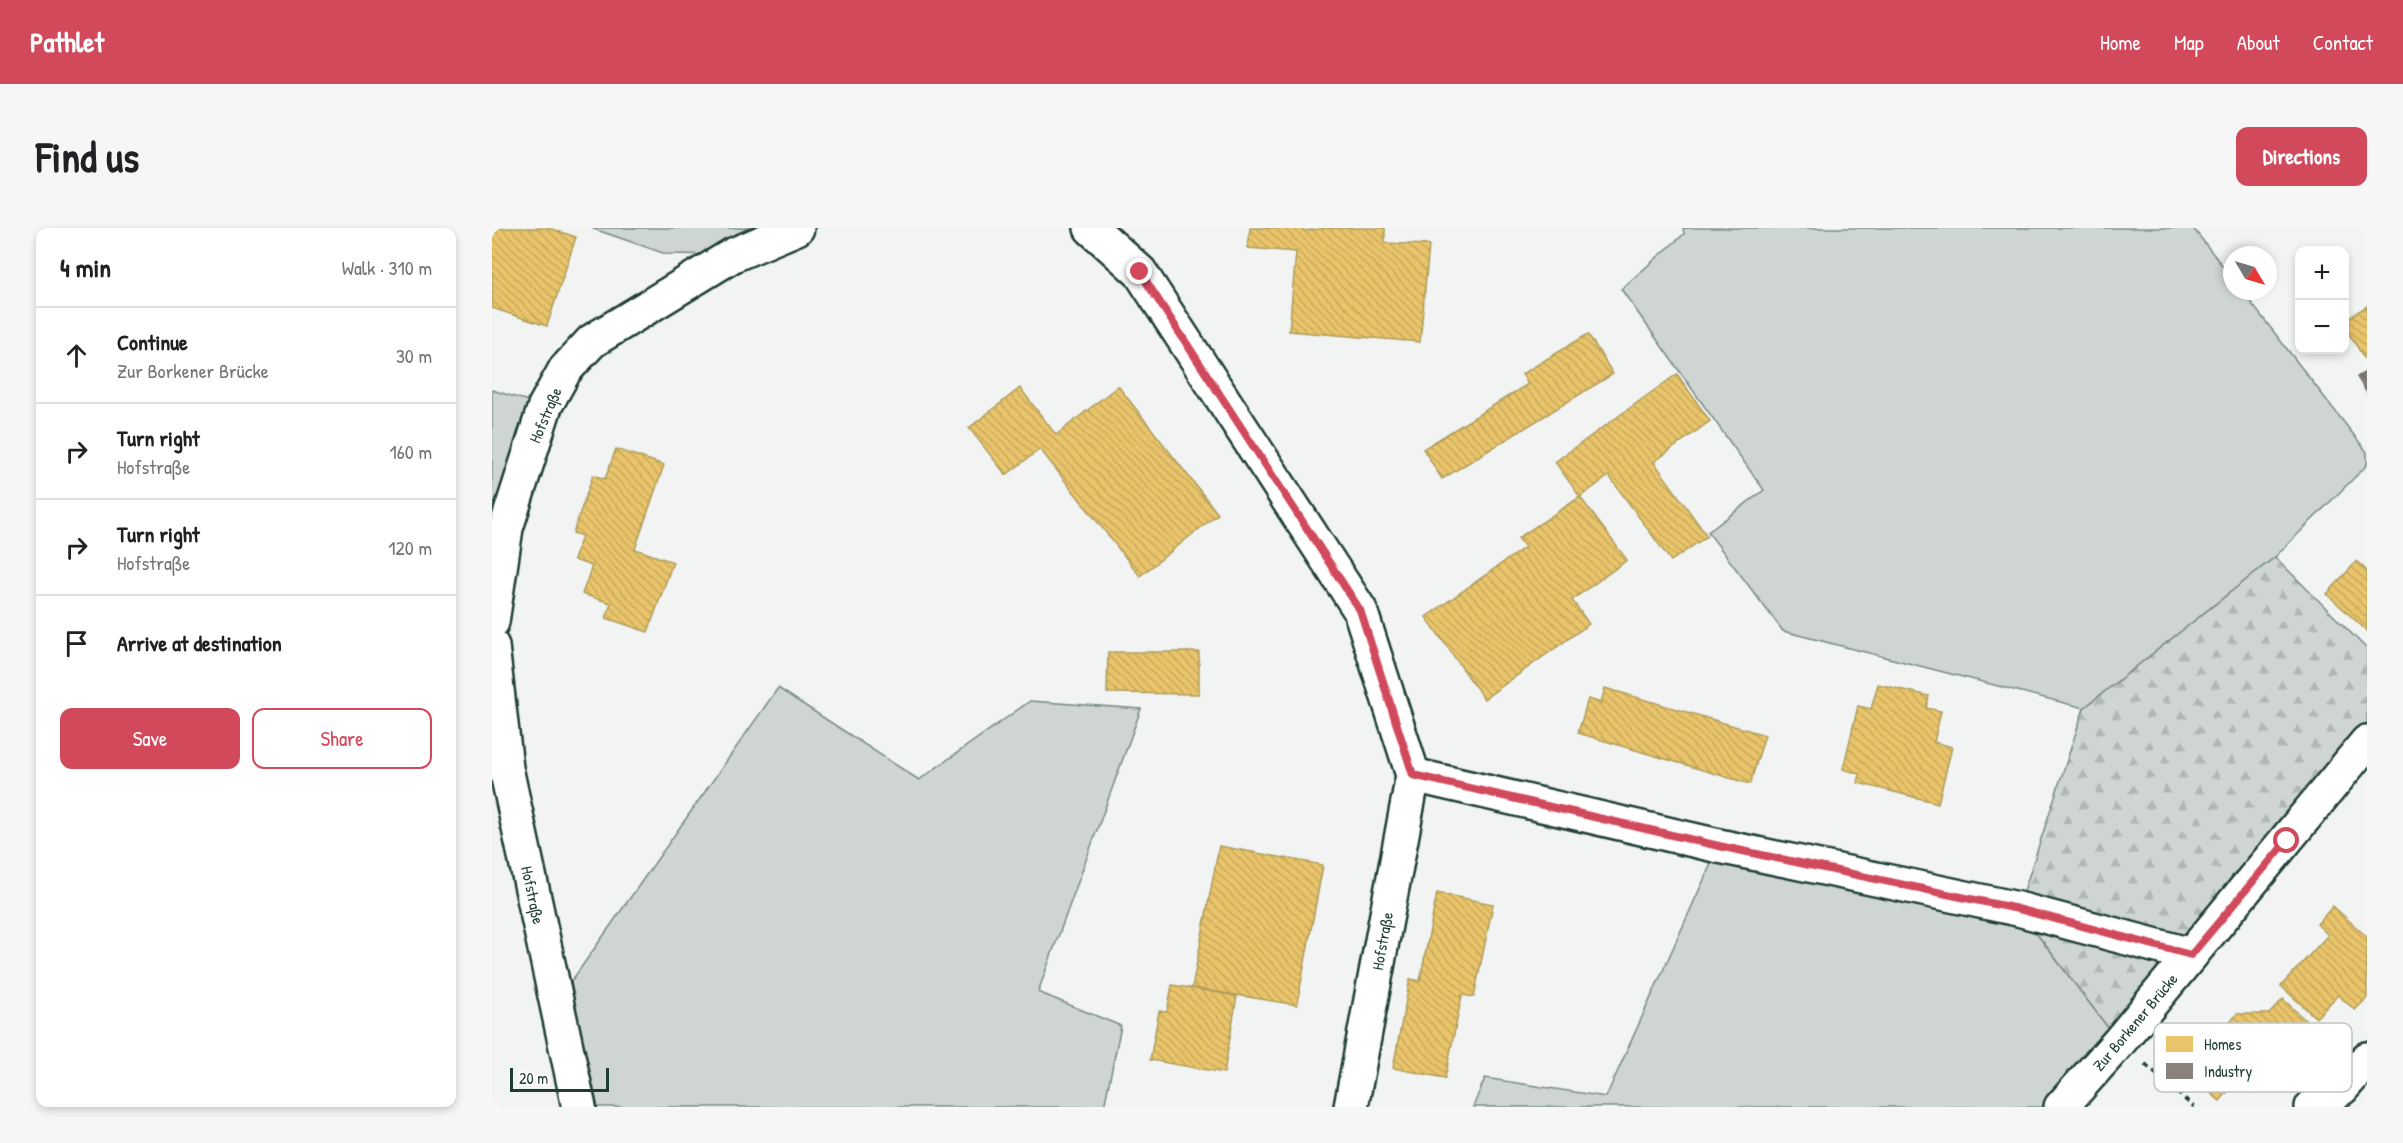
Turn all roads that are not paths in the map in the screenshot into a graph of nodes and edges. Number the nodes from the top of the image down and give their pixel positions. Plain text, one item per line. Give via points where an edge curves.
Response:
1 (797, 228) edge
2 (1091, 228) edge
3 (1115, 228) edge
4 (1140, 272) junction
5 (492, 622) edge
6 (492, 646) edge
7 (2367, 742) edge
8 (1413, 775) junction
9 (2191, 955) junction
10 (2367, 1059) edge
11 (2352, 1076) edge
12 (2336, 1092) edge
13 (579, 1107) edge
14 (1351, 1107) edge
15 (2061, 1107) edge
16 (2312, 1107) edge

1 - 5 street, Hofstraße via 733,255 592,341 565,370 544,406 507,528
2 - 4 street, Hofstraße
3 - 4 street
4 - 8 street, Hofstraße via 1360,610
6 - 13 street, Hofstraße via 507,768
7 - 9 street, Zur Borkener Brücke
8 - 9 street via 2018,909
8 - 14 street, Hofstraße
9 - 15 street, Zur Borkener Brücke
10 - 11 street
12 - 16 street

